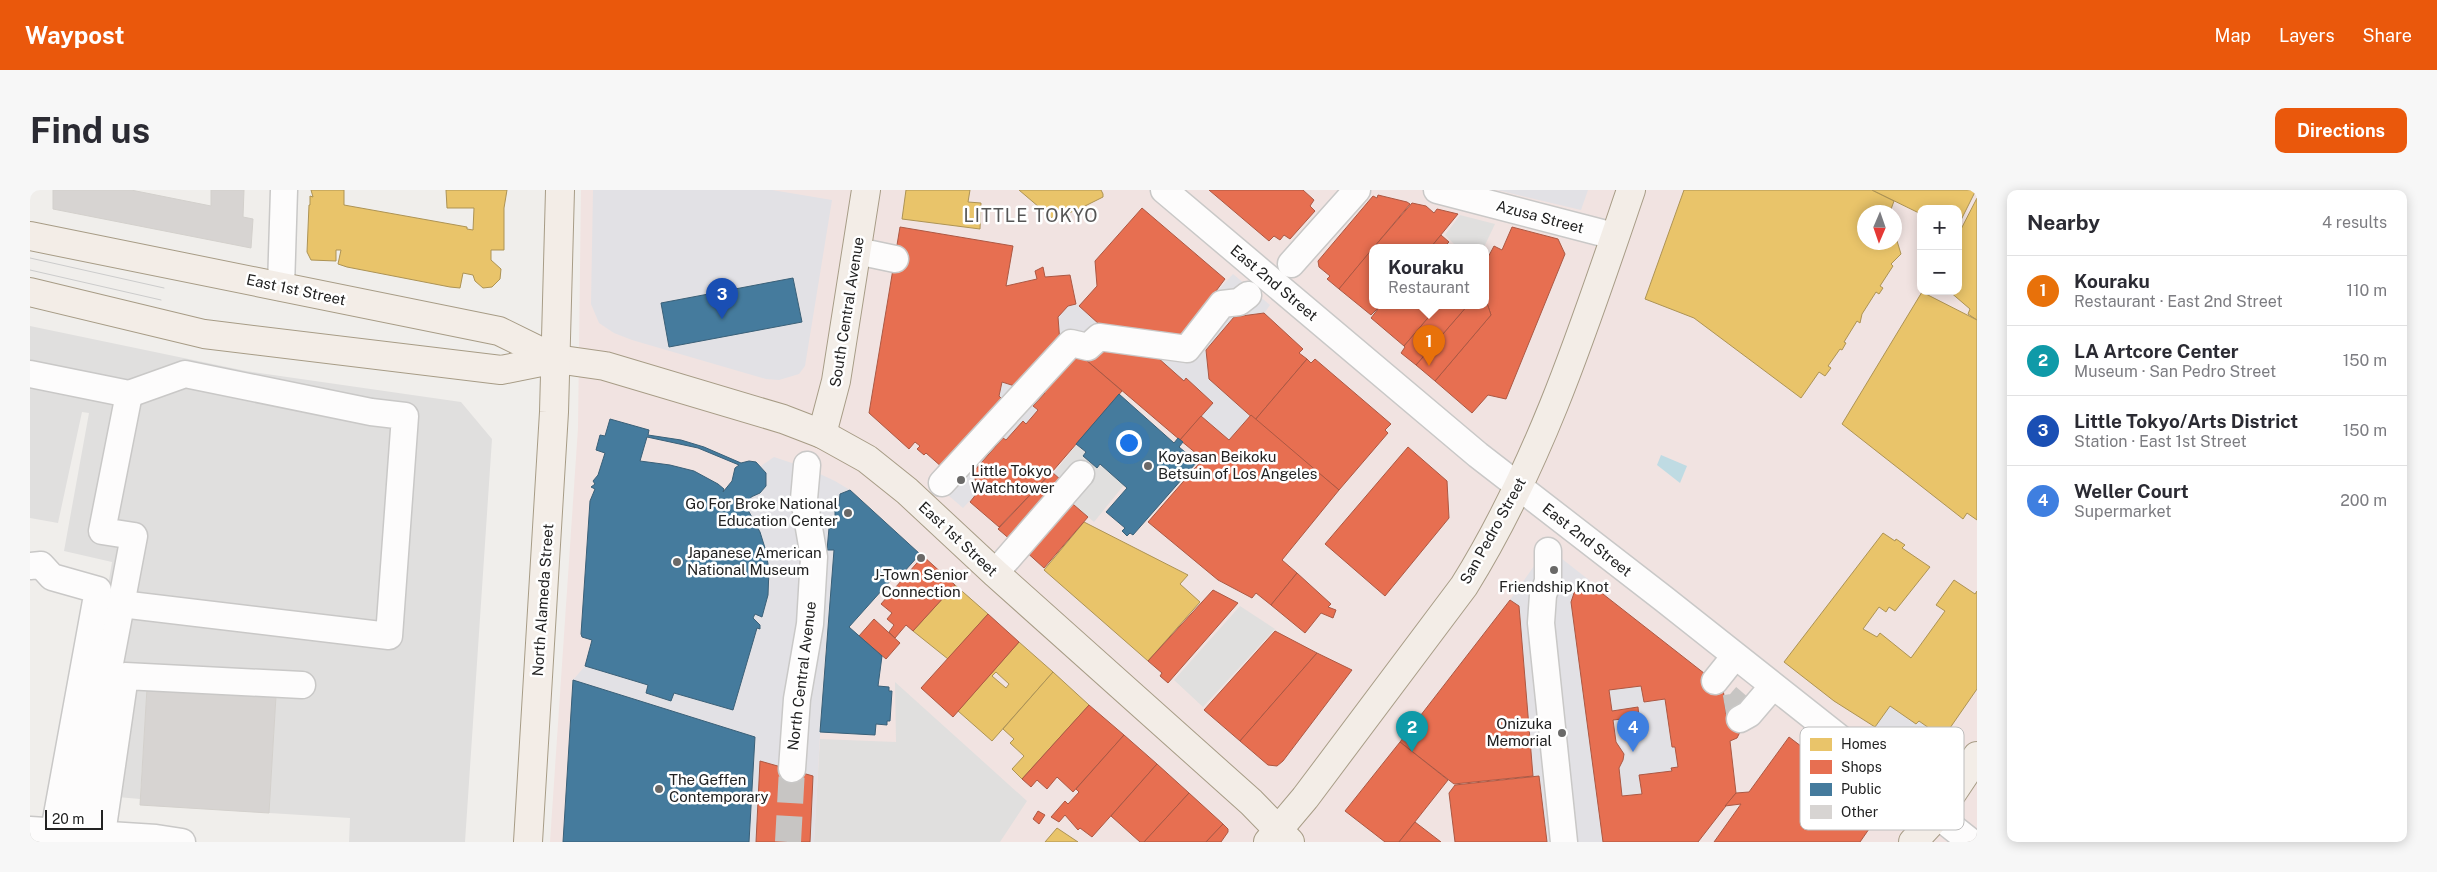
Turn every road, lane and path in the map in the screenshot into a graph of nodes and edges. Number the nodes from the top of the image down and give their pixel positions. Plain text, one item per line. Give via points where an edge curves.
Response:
1 (284, 190) edge
2 (560, 190) edge
3 (866, 190) edge
4 (1164, 190) edge
5 (1357, 190) edge
6 (1437, 190) edge
7 (1631, 190) edge
8 (30, 236) edge
9 (1614, 236) junction
10 (857, 251) junction
11 (895, 259) dead end
12 (1291, 264) dead end
13 (281, 287) junction
14 (30, 295) edge
15 (1248, 295) dead end
16 (556, 359) junction
17 (30, 374) edge
18 (129, 394) junction
19 (822, 434) junction
20 (808, 464) dead end
21 (1081, 474) dead end
22 (942, 483) dead end
23 (1518, 486) junction
24 (1548, 551) dead end
25 (30, 566) edge
26 (995, 573) junction
27 (121, 604) junction
28 (1735, 656) junction
29 (1715, 681) dead end
30 (302, 685) dead end
31 (1773, 686) junction
32 (1740, 720) dead end
33 (1825, 727) edge
34 (1977, 756) edge
35 (792, 769) tunnel mouth
36 (1964, 776) edge
37 (1924, 830) edge
38 (1955, 830) edge
39 (59, 833) edge
40 (1279, 838) edge
41 (182, 842) edge
42 (528, 842) edge
43 (1564, 842) edge
44 (1913, 842) edge
45 (1970, 842) edge

1 - 13 street
2 - 16 main road, North Alameda Street
3 - 10 main road, South Central Avenue
4 - 23 street, East 2nd Street
5 - 12 street
6 - 9 street, Azusa Street
7 - 9 main road, San Pedro Street
8 - 13 main road, East 1st Street
9 - 23 main road, San Pedro Street via 1532,460
10 - 11 street
10 - 19 main road, South Central Avenue via 836,381
13 - 16 main road, East 1st Street via 499,331
14 - 16 main road, East 1st Street via 214,335 501,370
15 - 22 street via 1239,302 1222,304 1187,349 1099,338 1088,347 1071,343
16 - 19 main road, East 1st Street via 605,366 783,419
16 - 42 main road, North Alameda Street
17 - 18 street
18 - 27 street via 102,530 134,536
18 - 27 street via 185,374 405,416 389,636
19 - 26 main road, East 1st Street via 867,459 887,475
20 - 35 street, North Central Avenue via 804,499 814,557 810,624 797,699
21 - 26 street
23 - 28 street, East 2nd Street
23 - 40 main road, San Pedro Street via 1487,550 1464,586 1305,798
24 - 43 street via 1548,581 1543,595 1541,624
25 - 39 street via 41,565 52,577 98,590
26 - 40 main road, East 1st Street via 1158,718
27 - 39 street
28 - 29 street
28 - 31 street, East 2nd Street
30 - 39 street via 125,676
31 - 32 street
31 - 33 street, East 2nd Street
34 - 36 main road
37 - 44 main road
38 - 45 street, East 2nd Street
39 - 41 street

